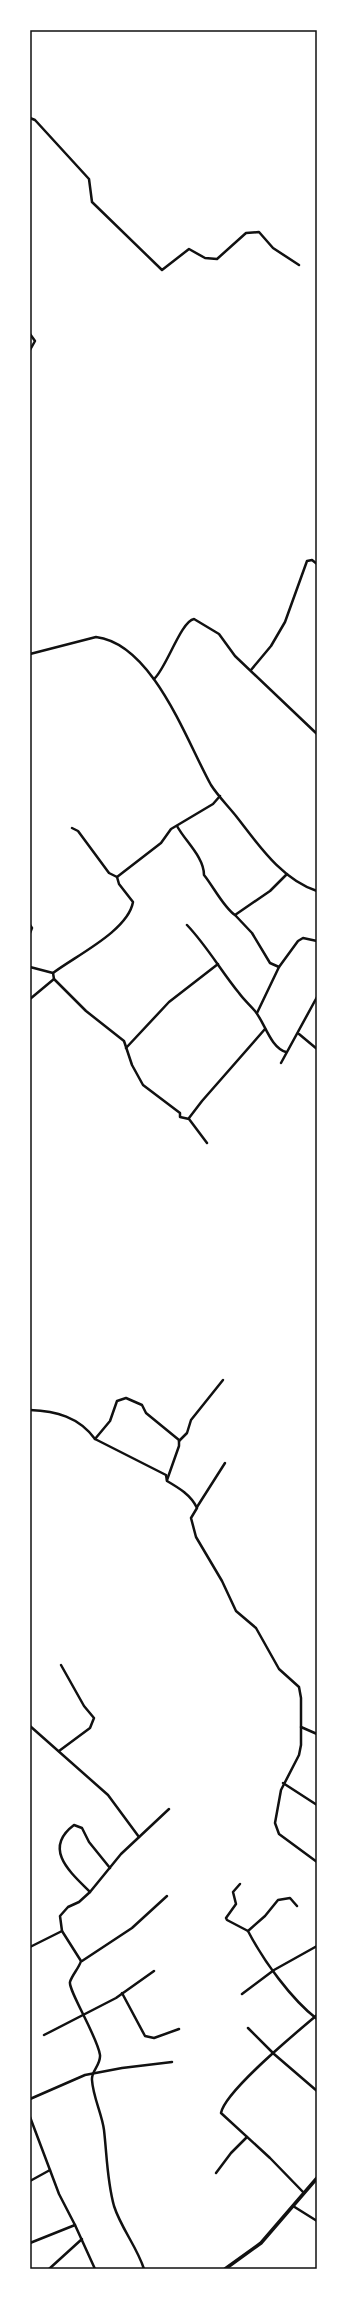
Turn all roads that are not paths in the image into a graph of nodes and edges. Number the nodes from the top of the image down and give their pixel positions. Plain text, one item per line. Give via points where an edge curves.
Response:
1 (30, 118) edge
2 (299, 265) dead end
3 (30, 334) edge
4 (30, 350) edge
5 (317, 564) edge
6 (30, 654) edge
7 (252, 670) junction
8 (154, 679) junction
9 (317, 734) edge
10 (220, 796) junction
11 (177, 826) junction
12 (72, 828) dead end
13 (287, 874) junction
14 (117, 877) junction
15 (317, 891) edge
16 (235, 915) junction
17 (30, 925) edge
18 (187, 925) dead end
19 (30, 933) edge
20 (317, 941) edge
21 (218, 964) junction
22 (30, 967) edge
23 (279, 967) junction
24 (54, 973) junction
25 (54, 979) junction
26 (317, 997) edge
27 (30, 999) edge
28 (256, 1013) junction
29 (265, 1029) junction
30 (299, 1034) junction
31 (126, 1048) junction
32 (317, 1049) edge
33 (286, 1052) junction
34 (282, 1063) dead end
35 (189, 1119) junction
36 (207, 1143) dead end
37 (223, 1380) dead end
38 (30, 1410) edge
39 (95, 1439) junction
40 (179, 1441) junction
41 (225, 1463) dead end
42 (167, 1481) junction
43 (197, 1508) junction
44 (61, 1665) dead end
45 (30, 1726) edge
46 (301, 1727) junction
47 (317, 1734) edge
48 (59, 1751) junction
49 (283, 1783) junction
50 (317, 1805) edge
51 (168, 1809) dead end
52 (139, 1836) junction
53 (317, 1862) edge
54 (110, 1868) junction
55 (240, 1884) dead end
56 (90, 1892) junction
57 (167, 1896) dead end
58 (297, 1906) dead end
59 (62, 1931) junction
60 (248, 1931) junction
61 (317, 1946) edge
62 (30, 1947) edge
63 (81, 1961) junction
64 (274, 1970) junction
65 (154, 1971) dead end
66 (122, 1993) junction
67 (242, 1994) dead end
68 (84, 2013) junction
69 (316, 2017) edge
70 (248, 2028) dead end
71 (179, 2029) dead end
72 (44, 2035) dead end
73 (274, 2054) junction
74 (172, 2062) dead end
75 (93, 2074) junction
76 (317, 2091) edge
77 (30, 2100) edge
78 (30, 2118) edge
79 (247, 2137) junction
80 (50, 2170) junction
81 (216, 2173) dead end
82 (317, 2178) edge
83 (30, 2181) edge
84 (304, 2193) junction
85 (292, 2206) junction
86 (317, 2221) edge
87 (76, 2225) junction
88 (82, 2239) junction
89 (30, 2243) edge
90 (48, 2269) edge
91 (94, 2269) edge
92 (144, 2269) edge
93 (225, 2269) edge

1 - 2 street via 35,120 89,179 92,202 162,270 189,249 205,258 217,259 246,233 259,232 273,248
3 - 4 street via 35,341
5 - 7 street via 312,560 307,561 285,622 271,646
6 - 8 street via 96,637 106,638 128,652
7 - 8 street via 234,656 219,634 193,619
7 - 9 street
8 - 10 street via 178,717 212,787
10 - 11 street via 213,804
10 - 13 street via 272,860
11 - 14 street via 171,829 161,843
11 - 16 street via 204,867 204,875 215,887 230,912
12 - 14 street via 78,831 109,872
13 - 15 street
13 - 16 street via 270,891
14 - 24 street via 119,884 133,902 128,916 101,941
16 - 23 street via 252,933 270,963
17 - 19 street
18 - 21 street
20 - 23 street via 303,938 298,941
21 - 28 street
21 - 31 street via 169,1002
22 - 24 street
23 - 28 street
24 - 25 street
25 - 27 street
25 - 31 street via 86,1011 124,1041
26 - 30 street
28 - 29 street
29 - 33 street
29 - 35 street via 202,1100
30 - 32 street
30 - 33 street
31 - 35 street via 143,1085 180,1113 180,1117
33 - 34 street
35 - 36 street
37 - 40 street via 191,1420 187,1433
38 - 39 street via 54,1411 65,1415 89,1430
39 - 40 street via 110,1421 117,1401 126,1398 142,1405 146,1413 177,1436
39 - 42 street via 166,1475
40 - 42 street
41 - 43 street
42 - 43 street via 188,1495
43 - 46 street via 191,1518 194,1532 236,1610 256,1628 279,1669 299,1687
44 - 48 street via 84,1706 94,1718 90,1728
45 - 48 street
46 - 47 street
46 - 49 street via 298,1755
48 - 52 street via 108,1795
49 - 50 street
49 - 53 street via 275,1817 276,1829 287,1841
51 - 52 street
52 - 54 street
54 - 56 street
54 - 56 street via 89,1842 82,1828 74,1825 67,1831 59,1846 62,1860
55 - 60 street via 234,1892 236,1904 226,1918
56 - 59 street via 62,1912
57 - 63 street via 132,1928
58 - 60 street via 290,1898 278,1900
59 - 62 street
59 - 63 street
60 - 64 street
61 - 64 street
63 - 68 street via 70,1982 70,1989
64 - 67 street
64 - 69 street via 299,2002
65 - 66 street
66 - 68 street
66 - 71 street via 144,2036 154,2038
68 - 72 street
68 - 75 street via 100,2055 100,2064
69 - 73 street
70 - 73 street
73 - 76 street
73 - 79 street via 250,2074 222,2107 222,2117
74 - 75 street
75 - 77 street
75 - 92 street via 92,2082 104,2130 106,2164 114,2206 140,2255
78 - 80 street
79 - 81 street
79 - 84 street
80 - 83 street
80 - 87 street via 59,2194
82 - 84 main road
84 - 85 main road
85 - 86 street
85 - 93 main road via 261,2243
87 - 88 street
87 - 89 street
88 - 90 street
88 - 91 street

